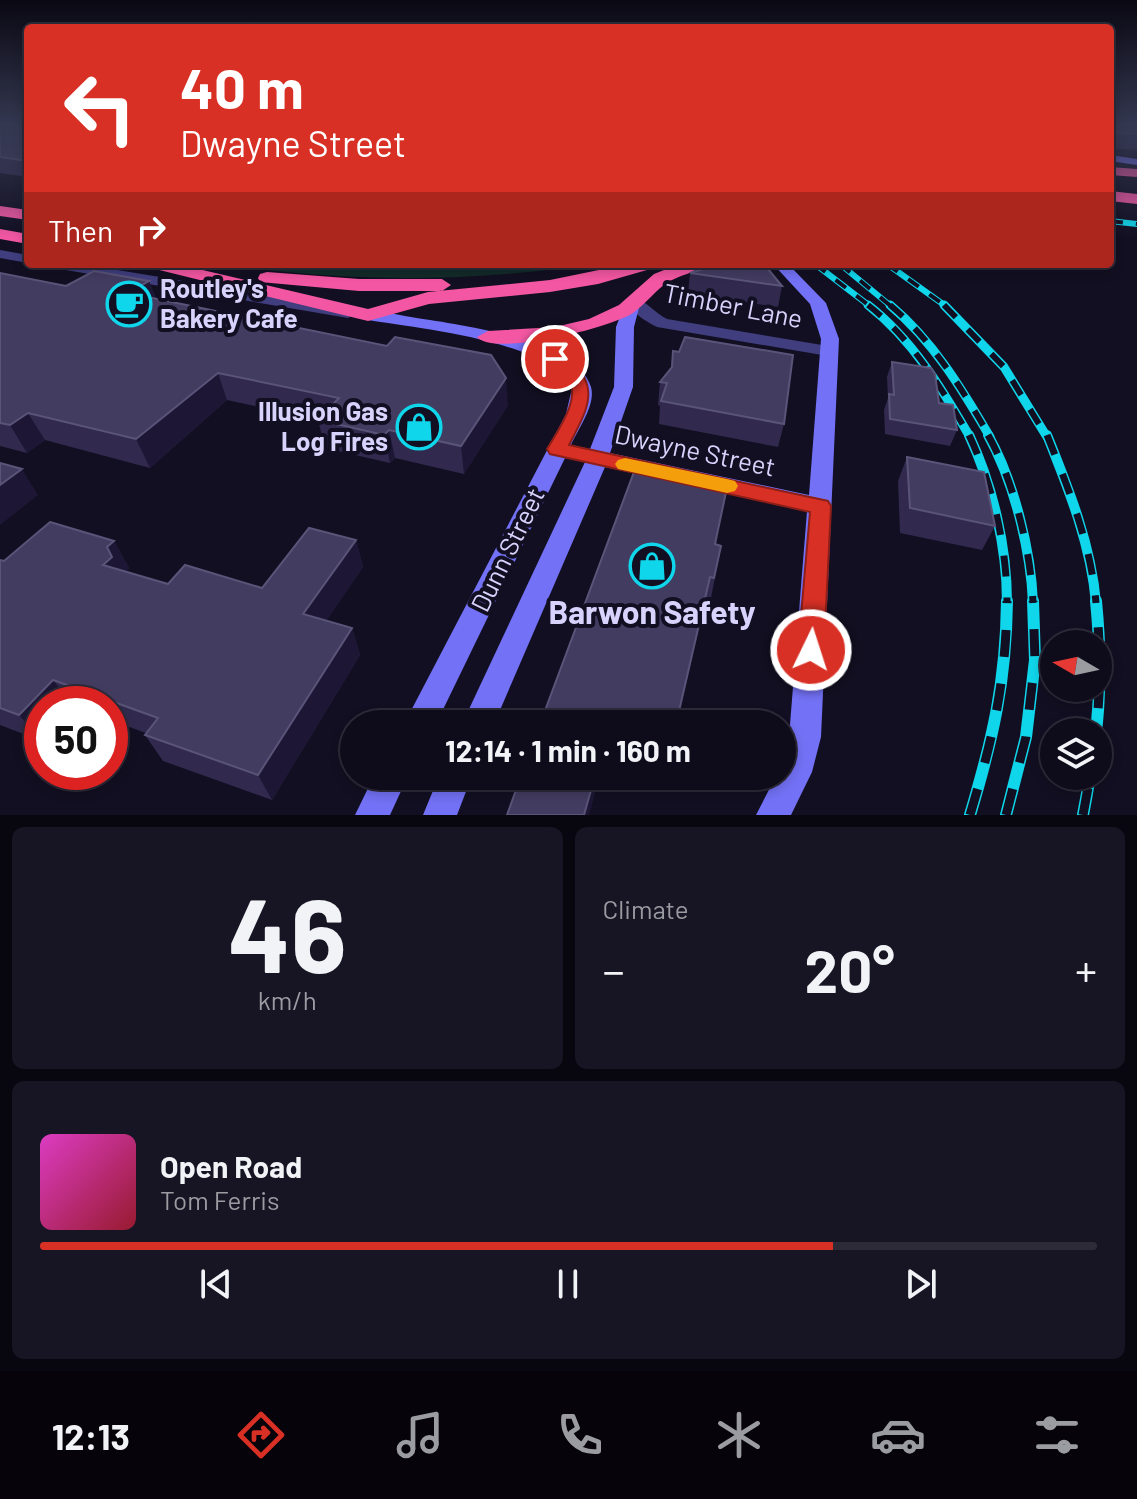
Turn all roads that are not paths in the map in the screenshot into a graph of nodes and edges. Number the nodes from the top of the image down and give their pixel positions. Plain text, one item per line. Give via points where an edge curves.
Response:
1 (1114, 171) edge
2 (1137, 173) edge
3 (1114, 181) edge
4 (1137, 183) edge
5 (1114, 196) edge
6 (1137, 199) edge
7 (0, 209) edge
8 (24, 212) edge
9 (0, 234) edge
10 (24, 238) edge
11 (0, 254) edge
12 (24, 258) edge
13 (76, 268) edge
14 (171, 268) edge
15 (203, 268) edge
16 (600, 268) edge
17 (634, 268) edge
18 (685, 268) edge
19 (784, 268) edge
20 (633, 303) junction
21 (368, 315) junction
22 (488, 337) junction
23 (828, 351) junction
24 (557, 449) junction
25 (598, 458) junction
26 (821, 506) junction
27 (427, 710) edge
28 (484, 710) edge
29 (385, 790) edge
30 (450, 790) edge
31 (372, 815) edge
32 (440, 815) edge
33 (773, 815) edge

1 - 2 highway
3 - 4 highway
5 - 6 highway
7 - 8 highway
9 - 10 highway
11 - 12 street
13 - 21 street
14 - 21 highway
15 - 16 highway via 309,282 426,286
17 - 21 highway via 550,286 428,298
18 - 20 highway via 651,284
19 - 23 main road via 818,303 828,328
20 - 22 highway via 581,328
20 - 23 street, Timber Lane via 652,318 675,326
20 - 25 main road, Dunn Street via 624,328 625,384
21 - 22 main road
22 - 24 main road, Dunn Street via 542,352 579,381 578,409
23 - 26 main road
24 - 25 main road, Dwayne Street
24 - 27 main road, Dunn Street
25 - 26 main road, Dwayne Street
25 - 28 main road, Dunn Street
26 - 33 main road via 802,754
29 - 31 main road
30 - 32 main road

